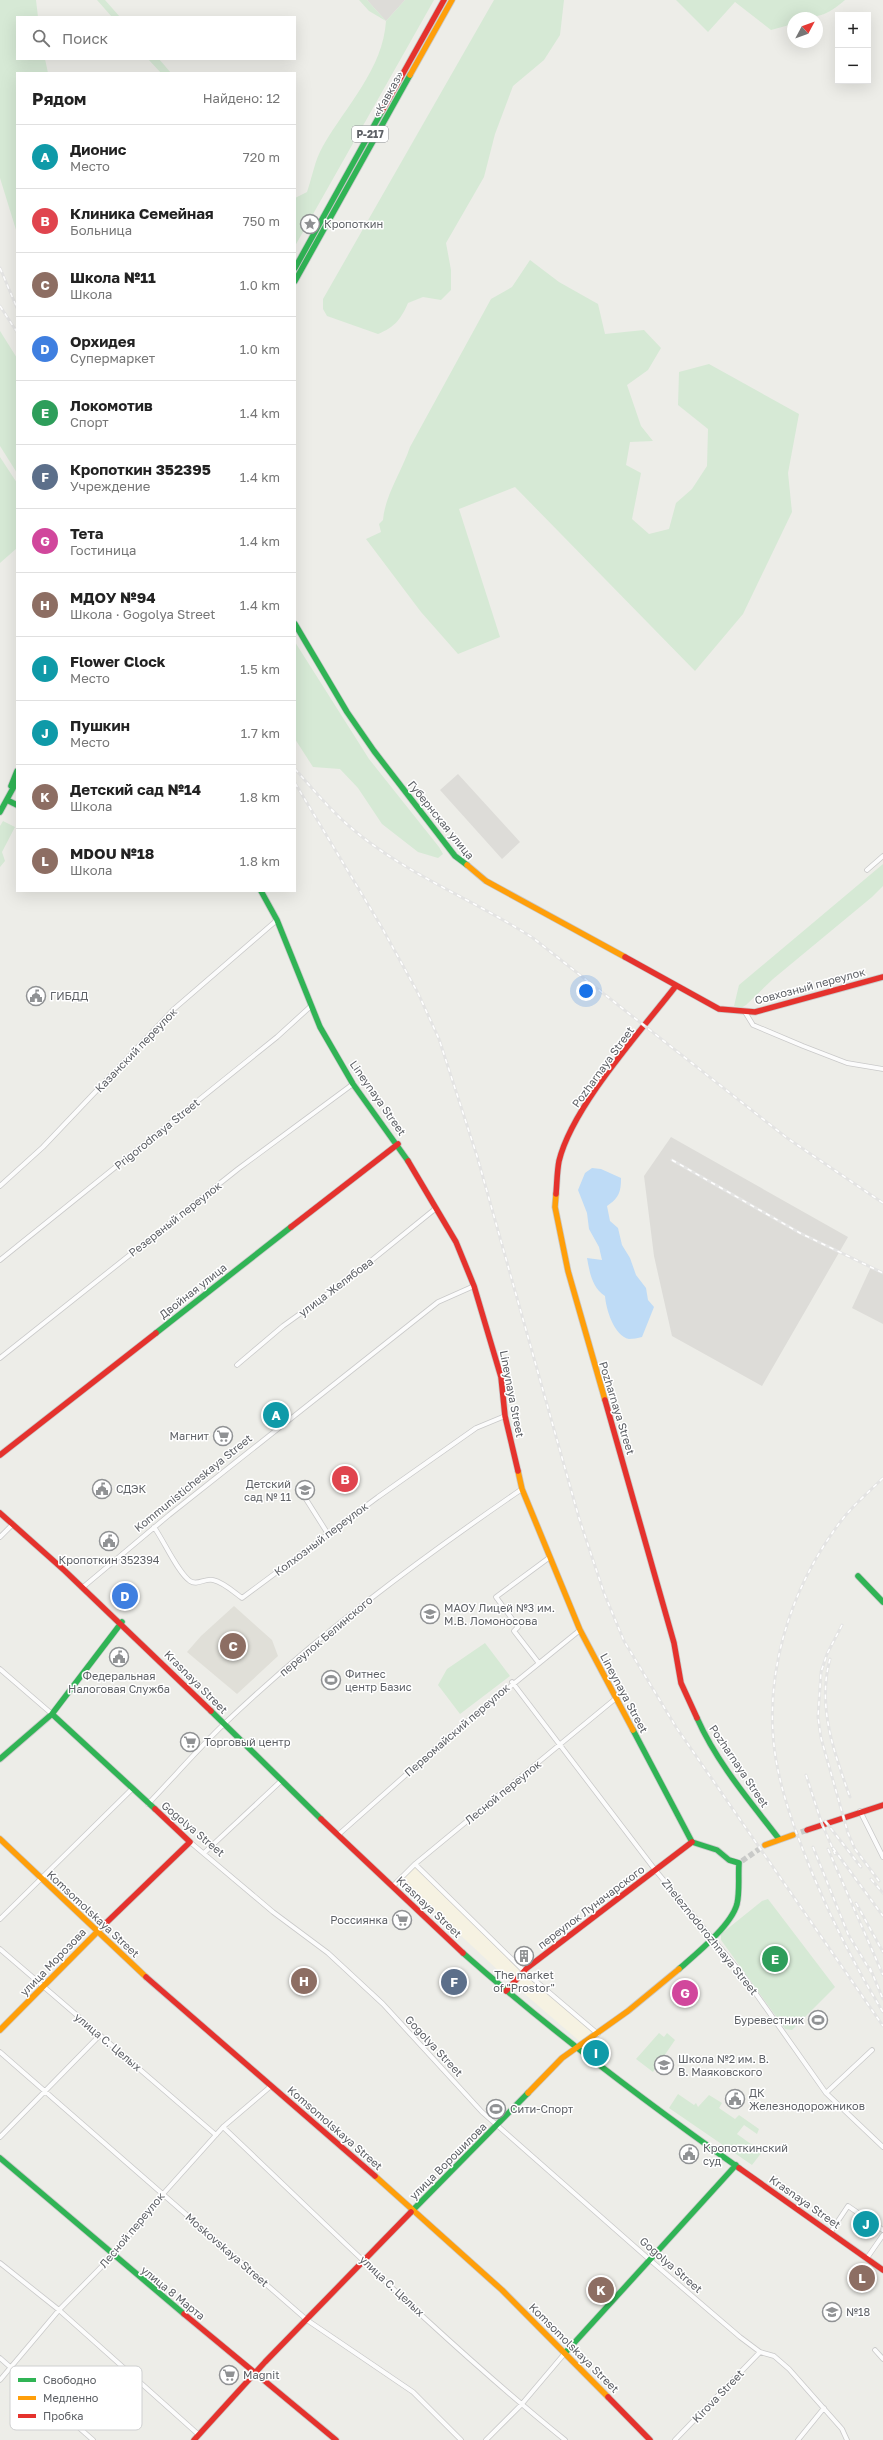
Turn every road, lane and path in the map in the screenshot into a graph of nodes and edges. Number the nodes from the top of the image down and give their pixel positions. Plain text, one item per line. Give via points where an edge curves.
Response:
1 (444, 0) edge
2 (452, 0) edge
3 (296, 266) edge
4 (296, 279) edge
5 (296, 626) edge
6 (16, 774) edge
7 (16, 783) edge
8 (7, 800) junction
9 (16, 804) edge
10 (0, 812) edge
11 (883, 856) edge
12 (867, 870) dead end
13 (262, 892) edge
14 (277, 920) junction
15 (883, 977) edge
16 (675, 987) junction
17 (311, 1006) junction
18 (746, 1012) junction
19 (883, 1069) edge
20 (353, 1084) junction
21 (398, 1144) junction
22 (0, 1186) edge
23 (435, 1209) junction
24 (0, 1260) edge
25 (474, 1286) junction
26 (0, 1358) edge
27 (237, 1365) dead end
28 (505, 1416) junction
29 (0, 1455) edge
30 (522, 1490) junction
31 (304, 1496) dead end
32 (0, 1513) edge
33 (13, 1524) junction
34 (154, 1527) junction
35 (328, 1534) junction
36 (0, 1537) edge
37 (550, 1557) junction
38 (858, 1576) dead end
39 (82, 1588) junction
40 (883, 1602) edge
41 (122, 1622) junction
42 (580, 1630) junction
43 (538, 1662) junction
44 (0, 1669) edge
45 (512, 1682) junction
46 (615, 1699) junction
47 (52, 1714) junction
48 (224, 1724) junction
49 (561, 1744) junction
50 (0, 1759) edge
51 (281, 1781) junction
52 (132, 1789) junction
53 (148, 1804) junction
54 (883, 1805) edge
55 (860, 1811) junction
56 (807, 1830) tunnel mouth
57 (338, 1835) junction
58 (793, 1835) tunnel mouth
59 (0, 1839) edge
60 (779, 1839) junction
61 (190, 1842) junction
62 (692, 1842) junction
63 (765, 1845) tunnel mouth
64 (204, 1852) junction
65 (883, 1857) edge
66 (415, 1864) junction
67 (656, 1871) junction
68 (41, 1879) junction
69 (393, 1886) junction
70 (0, 1919) edge
71 (96, 1932) junction
72 (712, 1937) junction
73 (0, 1950) edge
74 (524, 1971) junction
75 (42, 1987) junction
76 (506, 1991) junction
77 (0, 2030) edge
78 (598, 2034) junction
79 (100, 2035) junction
80 (577, 2050) junction
81 (872, 2050) dead end
82 (0, 2052) edge
83 (271, 2086) junction
84 (44, 2091) junction
85 (826, 2093) junction
86 (498, 2125) junction
87 (223, 2127) junction
88 (216, 2135) junction
89 (0, 2137) edge
90 (883, 2147) edge
91 (0, 2158) edge
92 (736, 2165) junction
93 (163, 2194) junction
94 (413, 2210) junction
95 (883, 2230) edge
96 (830, 2233) junction
97 (883, 2235) edge
98 (112, 2256) junction
99 (868, 2258) junction
100 (650, 2260) junction
101 (364, 2261) junction
102 (0, 2263) edge
103 (883, 2270) edge
104 (59, 2310) junction
105 (307, 2320) junction
106 (875, 2350) dead end
107 (760, 2352) junction
108 (565, 2353) junction
109 (0, 2358) edge
110 (883, 2359) edge
111 (11, 2366) edge
112 (122, 2366) edge
113 (10, 2367) joint
114 (256, 2372) junction
115 (0, 2380) edge
116 (142, 2384) edge
117 (521, 2405) junction
118 (824, 2408) junction
119 (82, 2430) edge
120 (199, 2434) junction
121 (93, 2440) edge
122 (194, 2440) edge
123 (336, 2440) edge
124 (461, 2440) edge
125 (486, 2440) edge
126 (565, 2440) edge
127 (650, 2440) edge
128 (675, 2440) edge
129 (798, 2440) edge
130 (847, 2440) edge

1 - 3 main road, «Кавказ» / Р-217
2 - 4 main road, «Кавказ» / Р-217
5 - 16 main road, Губернская улица via 347,712 375,752 455,856 468,869
6 - 8 main road
7 - 8 main road
8 - 9 main road
8 - 10 main road
11 - 12 street
13 - 14 main road, Lineynaya Street
14 - 17 main road, Lineynaya Street
14 - 22 street, Казанский переулок via 174,1009 43,1148
15 - 18 main road, Совхозный переулок via 755,1012
16 - 18 main road, Совхозный переулок via 719,1009
16 - 60 main road, Pozharnaya Street via 595,1091 571,1129 559,1161 555,1207 568,1271 672,1636 681,1683 706,1738 733,1779
17 - 20 main road, Lineynaya Street via 320,1028
17 - 24 street, Prigorodnaya Street via 277,1037
18 - 19 street via 753,1025 803,1046 847,1063
20 - 21 main road, Lineynaya Street
20 - 26 street, Резервный переулок via 232,1174
21 - 23 main road, Lineynaya Street
21 - 29 main road, Двойная улица
23 - 25 main road, Lineynaya Street via 456,1242
23 - 27 street, улица Желябова via 351,1277 283,1326
25 - 28 main road, Lineynaya Street via 501,1377
25 - 34 street, Kommunisticheskaya Street via 438,1302
28 - 30 main road, Lineynaya Street
28 - 35 street, Колхозный переулок via 476,1428
30 - 37 main road, Lineynaya Street
30 - 48 street, переулок Белинского via 451,1538 357,1609
31 - 35 street
32 - 33 main road, Krasnaya Street
33 - 36 street
33 - 39 main road, Krasnaya Street
34 - 35 street, Колхозный переулок via 177,1566 190,1581 196,1583 208,1579 215,1580 242,1598
34 - 39 street, Kommunisticheskaya Street
37 - 42 main road, Lineynaya Street
37 - 43 street via 496,1597 518,1627 514,1631
38 - 40 main road
39 - 41 main road, Krasnaya Street
41 - 47 main road
41 - 48 main road, Krasnaya Street
42 - 43 street, Первомайский переулок
42 - 46 main road, Lineynaya Street
43 - 45 street, Первомайский переулок
44 - 47 street, Gogolya Street
45 - 49 street, Zheleznodorozhnaya Street
45 - 57 street, Первомайский переулок
46 - 49 street, Лесной переулок
46 - 62 main road, Lineynaya Street
47 - 50 main road
47 - 52 main road, Gogolya Street
48 - 51 main road, Krasnaya Street
48 - 53 street, переулок Белинского
49 - 66 street, Лесной переулок
49 - 67 street, Zheleznodorozhnaya Street
51 - 57 main road, Krasnaya Street
51 - 64 street
52 - 53 main road, Gogolya Street
52 - 68 street
53 - 61 main road, Gogolya Street
54 - 55 main road
55 - 56 main road
55 - 65 street
57 - 69 main road, Krasnaya Street
58 - 60 main road
59 - 68 main road, Komsomolskaya Street
60 - 63 main road
61 - 64 street, Gogolya Street
61 - 71 main road, улица Морозова
62 - 67 main road, переулок Луначарского
62 - 72 main road, улица Ворошилова via 717,1850 729,1860 740,1862 736,1909
64 - 86 street, Gogolya Street via 274,1912 328,1953 383,2004 482,2112
66 - 69 street, Лесной переулок
66 - 74 street, Krasnaya Street
67 - 72 street, Zheleznodorozhnaya Street
67 - 74 main road, переулок Луначарского
68 - 70 street
68 - 71 main road, Komsomolskaya Street
69 - 76 main road, Krasnaya Street
71 - 75 main road, улица Морозова
71 - 83 main road, Komsomolskaya Street
72 - 78 main road, улица Ворошилова
72 - 85 street, Zheleznodorozhnaya Street via 742,1974
73 - 75 street, улица С. Целых
74 - 76 main road, переулок Луначарского
74 - 78 street, Krasnaya Street
75 - 77 main road, улица Морозова
75 - 79 street, улица С. Целых
76 - 80 main road, Krasnaya Street
78 - 80 main road, улица Ворошилова
79 - 84 street
79 - 88 street, улица С. Целых
80 - 86 main road, улица Ворошилова via 562,2058
80 - 92 main road, Krasnaya Street
81 - 85 street
82 - 84 street, Moskovskaya Street
83 - 87 street, Лесной переулок
83 - 94 main road, Komsomolskaya Street
84 - 89 street
84 - 93 street, Moskovskaya Street
85 - 90 street, Zheleznodorozhnaya Street
86 - 94 main road, улица Ворошилова
86 - 100 street, Gogolya Street
87 - 88 street, Лесной переулок
87 - 101 street, улица С. Целых
88 - 93 street, Лесной переулок
91 - 98 main road, улица 8 Марта
92 - 96 main road, Krasnaya Street
92 - 100 main road
93 - 98 street, Лесной переулок
93 - 105 street, Moskovskaya Street
94 - 101 main road, улица Ворошилова
94 - 108 main road, Komsomolskaya Street via 458,2248
95 - 96 street via 848,2206
96 - 99 main road, Krasnaya Street
97 - 99 street
98 - 104 street, Лесной переулок
98 - 114 main road, улица 8 Марта
99 - 103 main road, Krasnaya Street
100 - 107 street, Gogolya Street
100 - 108 main road
101 - 105 main road, улица Ворошилова
101 - 117 street, улица С. Целых
102 - 104 street
104 - 111 street, Лесной переулок
104 - 112 street
105 - 114 main road, улица Ворошилова
105 - 124 street, Moskovskaya Street via 412,2392
106 - 110 street
107 - 118 street, Gogolya Street via 774,2356
107 - 128 street, Kirova Street
108 - 117 street
108 - 127 main road, Komsomolskaya Street
109 - 113 street
113 - 115 street, Лесной переулок
114 - 120 main road, улица Ворошилова
114 - 123 main road, улица 8 Марта
116 - 120 street
117 - 125 street
117 - 126 street, улица С. Целых
118 - 129 street
118 - 130 street, Gogolya Street via 842,2429
119 - 121 street
120 - 122 main road, улица Ворошилова

